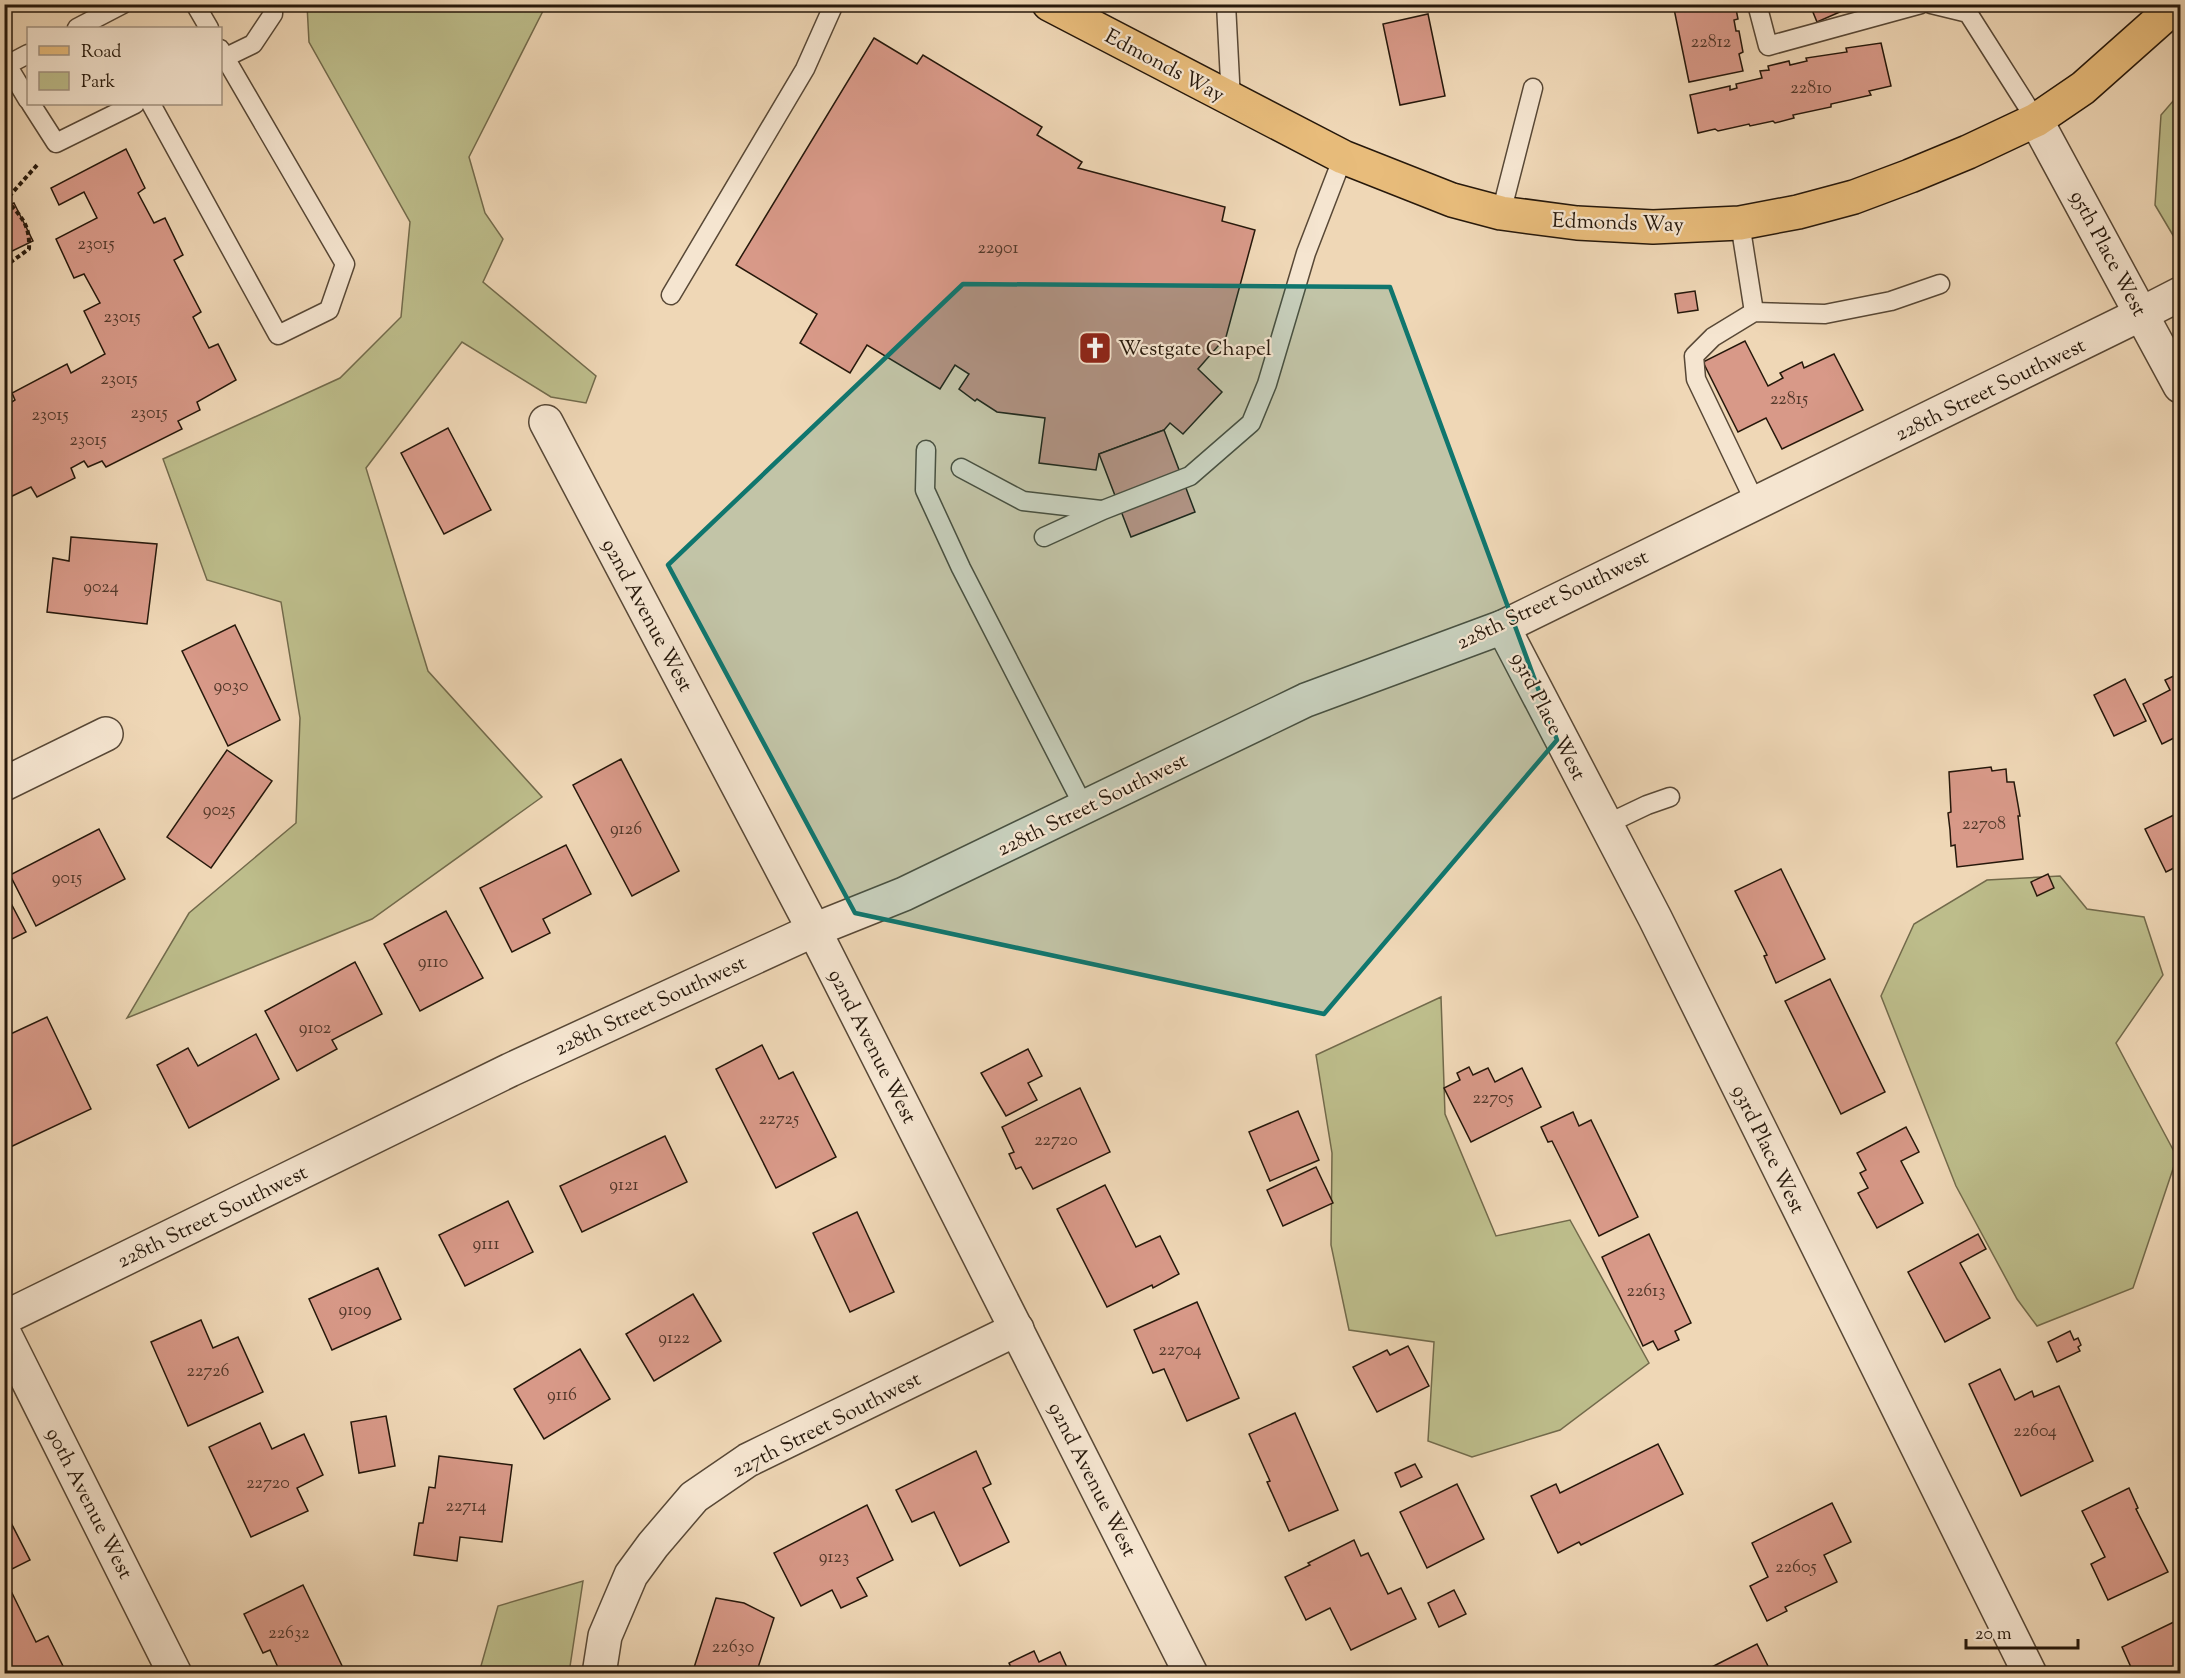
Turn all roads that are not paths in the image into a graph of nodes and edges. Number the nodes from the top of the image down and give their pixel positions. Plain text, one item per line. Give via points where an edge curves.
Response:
1 (123, 4) edge
2 (195, 4) edge
3 (273, 4) edge
4 (834, 4) edge
5 (1049, 4) edge
6 (1226, 4) edge
7 (1757, 4) edge
8 (1921, 4) edge
9 (1931, 4) edge
10 (2173, 4) edge
11 (1969, 7) edge
12 (79, 27) edge
13 (208, 27) edge
14 (27, 55) edge
15 (222, 56) edge
16 (1533, 88) dead end
17 (27, 97) edge
18 (1231, 100) junction
19 (32, 105) edge
20 (133, 105) edge
21 (152, 105) edge
22 (2036, 120) junction
23 (1343, 157) junction
24 (1501, 213) junction
25 (1740, 223) junction
26 (1940, 284) dead end
27 (2181, 294) edge
28 (671, 295) dead end
29 (1754, 312) junction
30 (2141, 314) junction
31 (2181, 386) edge
32 (546, 422) dead end
33 (926, 450) dead end
34 (961, 468) dead end
35 (1755, 502) junction
36 (1103, 510) junction
37 (1044, 537) dead end
38 (1503, 627) junction
39 (106, 734) dead end
40 (4, 784) edge
41 (1670, 797) dead end
42 (1084, 807) junction
43 (1605, 825) junction
44 (814, 930) junction
45 (4, 1318) edge
46 (1017, 1329) junction
47 (4, 1333) edge
48 (175, 1674) edge
49 (599, 1674) edge
50 (1191, 1674) edge
51 (2030, 1674) edge

1 - 12 lane
2 - 13 lane
3 - 15 lane via 273,14 253,44
4 - 28 lane via 805,69
5 - 18 main road, Edmonds Way
6 - 18 lane
7 - 8 lane via 1768,46
9 - 11 lane
10 - 22 main road, Edmonds Way via 2083,88
11 - 22 lane
14 - 17 lane via 7,65
15 - 21 lane via 345,264 329,310 278,335
16 - 24 lane
18 - 23 main road, Edmonds Way
19 - 20 lane via 56,143
22 - 25 main road, Edmonds Way via 1854,197
22 - 30 street, 95th Place West
23 - 24 main road, Edmonds Way via 1452,200
23 - 36 lane via 1306,253 1267,384 1251,423 1190,476
24 - 25 main road, Edmonds Way via 1653,227
25 - 29 lane
26 - 29 lane via 1891,301 1825,314
27 - 30 street, 228th Street Southwest
29 - 35 lane via 1713,337 1694,356 1696,380
30 - 31 street, 95th Place West
30 - 35 street, 228th Street Southwest
32 - 44 street, 92nd Avenue West
33 - 42 lane via 924,490
34 - 36 lane via 1023,501
35 - 38 street, 228th Street Southwest
36 - 37 lane
38 - 42 street, 228th Street Southwest via 1306,700
38 - 43 street, 93rd Place West
39 - 40 street
41 - 43 lane
42 - 44 street, 228th Street Southwest via 904,894
43 - 51 street, 93rd Place West via 1655,918
44 - 45 street, 228th Street Southwest via 510,1070
44 - 46 street, 92nd Avenue West
46 - 49 street, 227th Street Southwest via 748,1460 694,1497 631,1575 604,1636
46 - 50 street, 92nd Avenue West
47 - 48 street, 90th Avenue West

